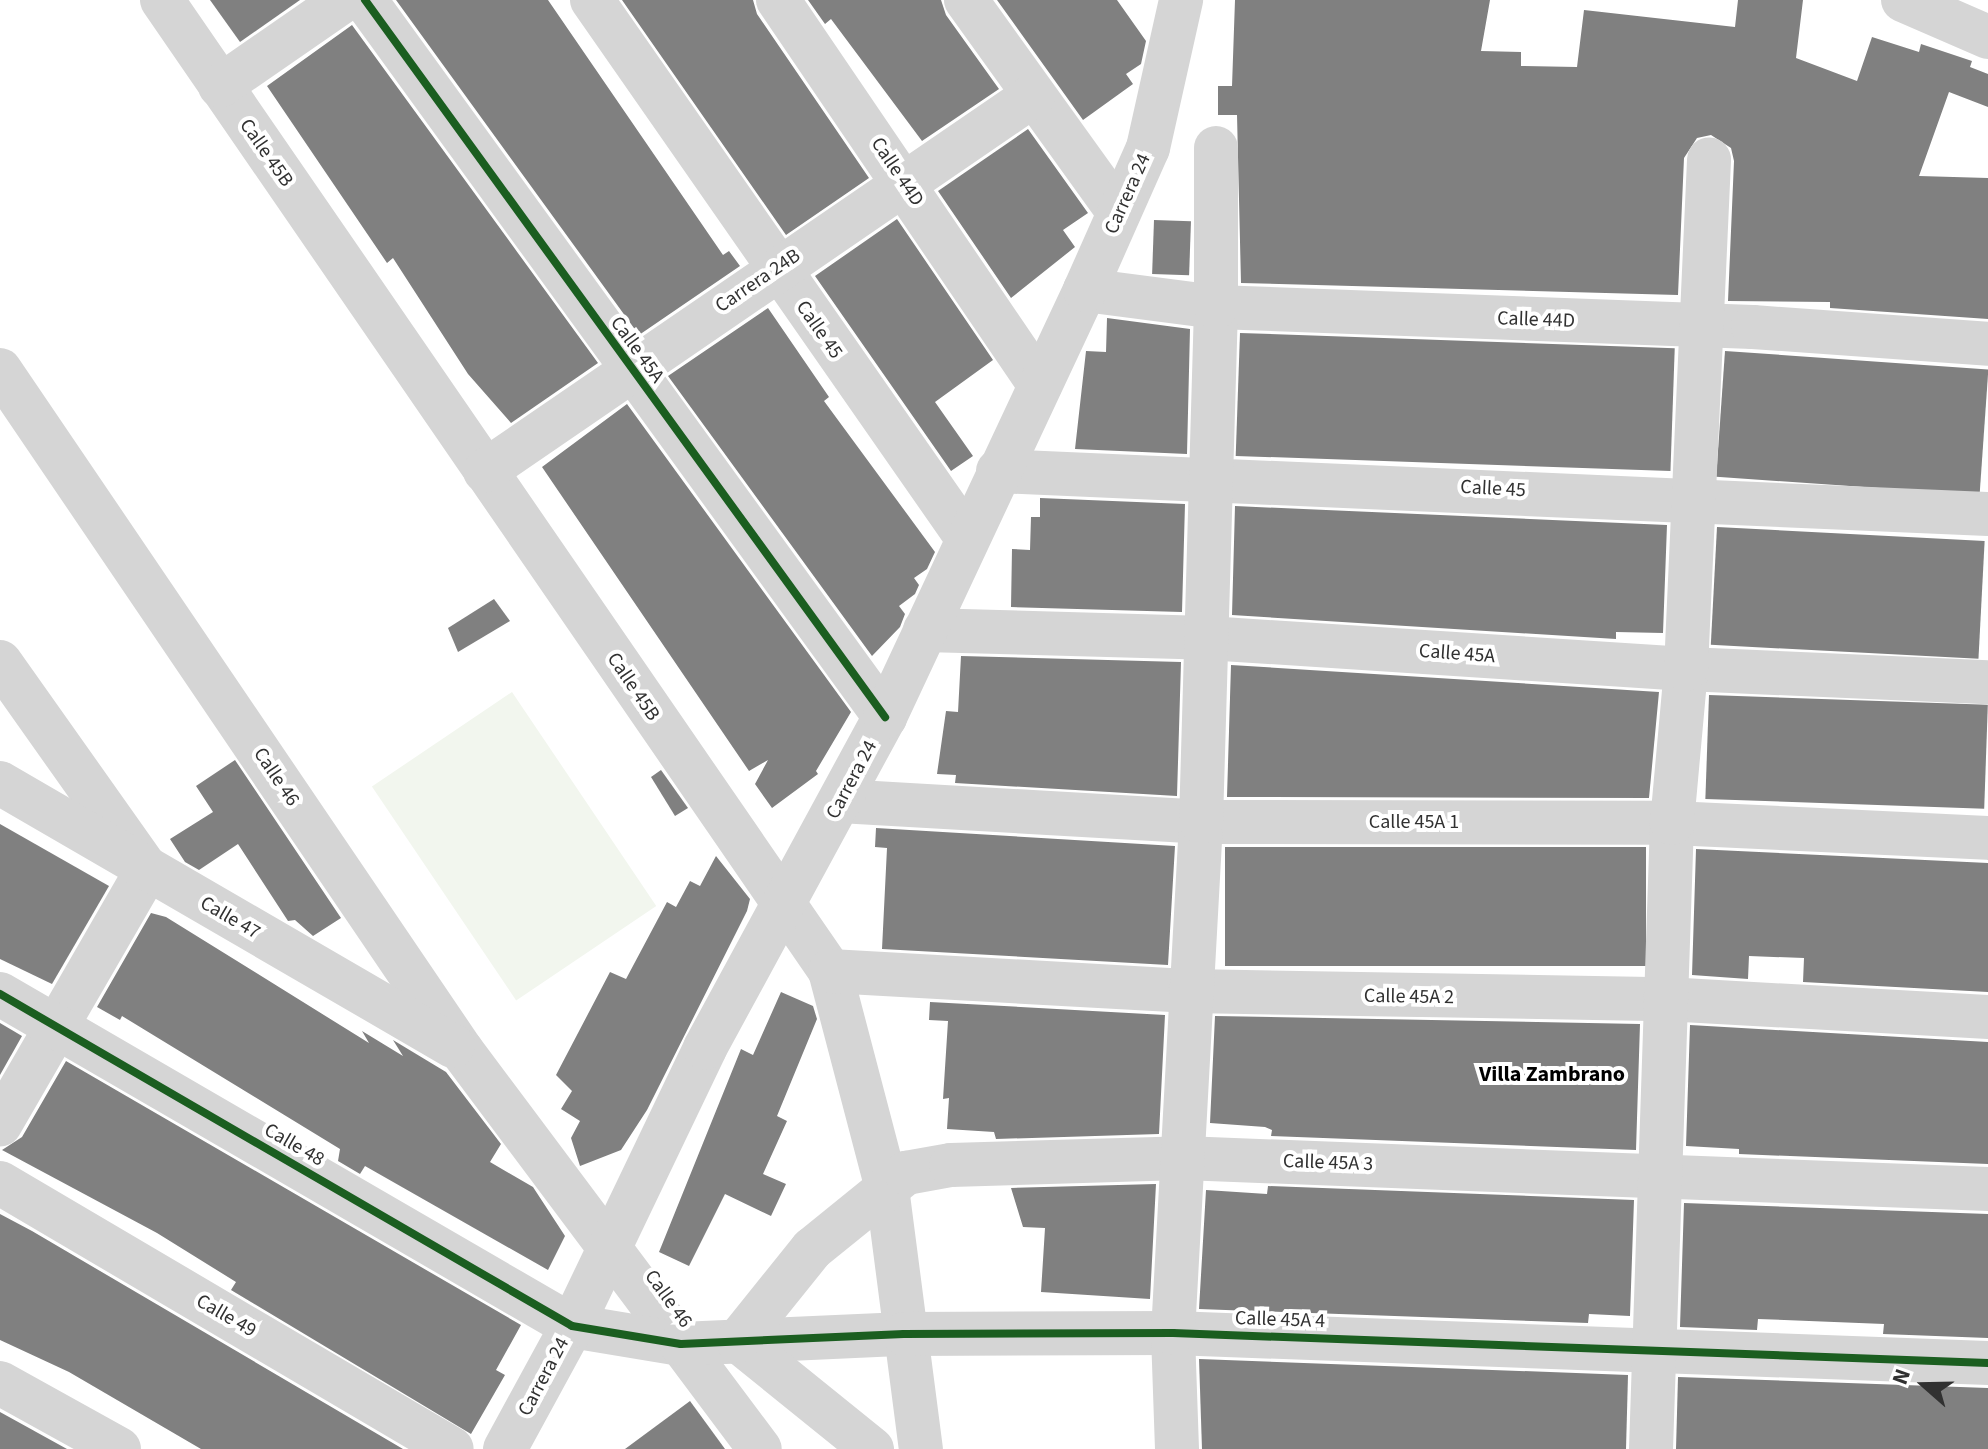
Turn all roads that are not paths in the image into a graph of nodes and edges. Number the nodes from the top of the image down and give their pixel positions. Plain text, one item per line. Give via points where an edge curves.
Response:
1 (162, 0) edge
2 (344, 0) edge
3 (365, 0) edge
4 (592, 0) edge
5 (778, 0) edge
6 (966, 0) edge
7 (1903, 0) edge
8 (1177, 3) edge
9 (1988, 37) edge
10 (220, 86) junction
11 (1034, 95) junction
12 (1216, 148) dead end
13 (1709, 160) dead end
14 (904, 182) junction
15 (1119, 213) junction
16 (776, 269) junction
17 (1085, 290) junction
18 (1216, 307) junction
19 (1701, 327) junction
20 (1988, 344) edge
21 (631, 369) junction
22 (0, 370) edge
23 (1040, 385) junction
24 (485, 471) junction
25 (998, 471) junction
26 (1211, 476) junction
27 (1694, 498) junction
28 (1988, 514) edge
29 (967, 538) junction
30 (925, 630) junction
31 (1207, 638) junction
32 (0, 662) edge
33 (1686, 669) junction
34 (1988, 682) edge
35 (885, 717) junction
36 (0, 783) edge
37 (840, 801) junction
38 (1201, 822) junction
39 (1672, 823) junction
40 (1988, 838) edge
41 (147, 870) junction
42 (784, 907) junction
43 (830, 971) junction
44 (1190, 991) junction
45 (0, 994) edge
46 (1665, 999) junction
47 (1988, 1017) edge
48 (59, 1027) junction
49 (462, 1051) junction
50 (0, 1125) edge
51 (1183, 1158) junction
52 (1660, 1175) junction
53 (0, 1183) edge
54 (887, 1188) junction
55 (1988, 1189) edge
56 (609, 1244) junction
57 (572, 1326) junction
58 (1173, 1333) junction
59 (904, 1334) junction
60 (738, 1341) junction
61 (681, 1344) junction
62 (1655, 1348) junction
63 (1988, 1363) edge
64 (0, 1383) edge
65 (119, 1449) edge
66 (452, 1449) edge
67 (505, 1449) edge
68 (760, 1449) edge
69 (872, 1449) edge
70 (921, 1449) edge
71 (1177, 1449) edge
72 (1651, 1449) edge

1 - 10 street, Calle 45B
2 - 10 street
3 - 21 street, Calle 45A
4 - 16 street, Calle 45
5 - 14 street, Calle 44D
6 - 11 street
7 - 9 street
8 - 15 street, Carrera 24 via 1148,148
10 - 24 street, Calle 45B
11 - 14 street, Carrera 24B
11 - 15 street
12 - 18 street
13 - 19 street
14 - 16 street, Carrera 24B
14 - 23 street, Calle 44D
15 - 17 street, Carrera 24
16 - 21 street, Carrera 24B
16 - 29 street, Calle 45
17 - 18 street, Calle 44D
17 - 23 street, Carrera 24
18 - 19 street, Calle 44D
18 - 26 street
19 - 20 street, Calle 44D
19 - 27 street
21 - 24 street, Carrera 24B
21 - 35 street, Calle 45A
22 - 49 street, Calle 46
23 - 25 street, Carrera 24
24 - 42 street, Calle 45B
25 - 26 street, Calle 45
25 - 29 street, Carrera 24
26 - 27 street, Calle 45
26 - 31 street
27 - 28 street, Calle 45
27 - 33 street
29 - 30 street, Carrera 24
30 - 31 street, Calle 45A
30 - 35 street, Carrera 24
31 - 33 street, Calle 45A
31 - 38 street
32 - 41 street
33 - 34 street, Calle 45A
33 - 39 street
35 - 37 street, Carrera 24
36 - 41 street, Calle 47
37 - 38 street, Calle 45A 1
37 - 42 street, Carrera 24
38 - 39 street, Calle 45A 1
38 - 44 street
39 - 40 street, Calle 45A 1
39 - 46 street
41 - 48 street
41 - 49 street, Calle 47
42 - 43 street, Calle 45B
42 - 56 street, Carrera 24 via 705,1048
43 - 44 street, Calle 45A 2
43 - 54 street, Calle 45B
44 - 46 street, Calle 45A 2
44 - 51 street
45 - 48 street, Calle 48
46 - 47 street, Calle 45A 2
46 - 52 street
48 - 50 street
48 - 57 street, Calle 48
49 - 56 street, Calle 46
51 - 52 street, Calle 45A 3
51 - 54 street, Calle 45A 3 via 951,1165 906,1173
51 - 58 street
52 - 55 street, Calle 45A 3
52 - 62 street
53 - 66 street, Calle 49
54 - 59 street, Calle 45B
54 - 60 street, Calle 45A 3 via 812,1249
56 - 57 street, Carrera 24
56 - 61 street, Calle 46
57 - 61 street, Calle 45A 4
57 - 67 street, Carrera 24
58 - 59 street, Calle 45A 4
58 - 62 street, Calle 45A 4
58 - 71 street
59 - 60 street, Calle 45A 4
59 - 70 street, Calle 45B
60 - 61 street, Calle 45A 4
60 - 69 street
61 - 68 street, Calle 46
62 - 63 street, Calle 45A 4
62 - 72 street
64 - 65 street

